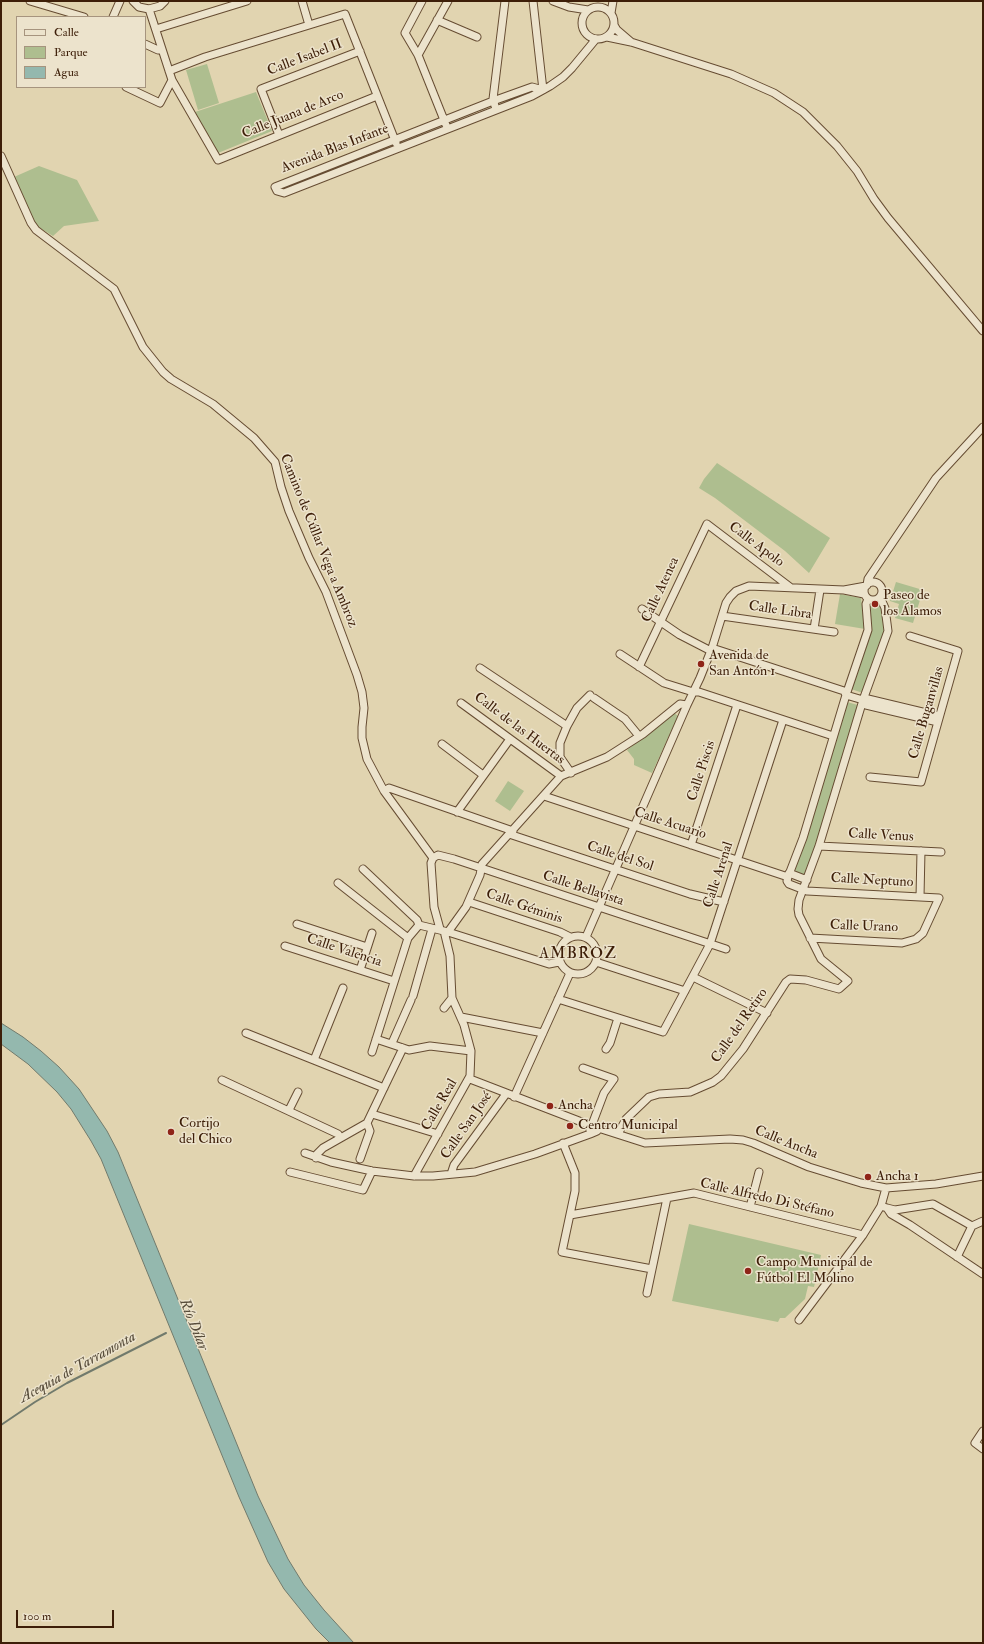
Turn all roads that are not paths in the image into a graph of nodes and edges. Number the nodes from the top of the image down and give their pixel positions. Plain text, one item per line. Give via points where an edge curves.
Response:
1 (30, 1) edge
2 (120, 1) edge
3 (133, 1) edge
4 (165, 1) edge
5 (247, 1) edge
6 (302, 1) edge
7 (422, 1) edge
8 (448, 1) edge
9 (505, 1) edge
10 (533, 1) edge
11 (555, 1) edge
12 (612, 1) edge
13 (568, 7) junction
14 (603, 8) junction
15 (149, 9) junction
16 (588, 10) junction
17 (611, 13) junction
18 (81, 16) edge
19 (113, 16) edge
20 (437, 20) junction
21 (581, 22) junction
22 (310, 25) junction
23 (614, 25) junction
24 (156, 29) junction
25 (587, 35) junction
26 (477, 37) dead end
27 (607, 37) junction
28 (596, 39) junction
29 (632, 42) junction
30 (146, 44) edge
31 (162, 49) junction
32 (360, 51) junction
33 (584, 53) junction
34 (418, 55) junction
35 (169, 71) junction
36 (172, 80) junction
37 (128, 88) edge
38 (543, 90) junction
39 (377, 96) junction
40 (494, 101) junction
41 (496, 110) junction
42 (444, 121) junction
43 (448, 129) junction
44 (279, 135) junction
45 (395, 140) junction
46 (398, 149) junction
47 (1, 156) edge
48 (983, 331) edge
49 (983, 427) edge
50 (707, 524) joint
51 (869, 584) junction
52 (790, 587) junction
53 (820, 590) junction
54 (844, 590) junction
55 (866, 597) junction
56 (880, 597) junction
57 (642, 608) dead end
58 (722, 616) junction
59 (661, 622) junction
60 (814, 629) junction
61 (834, 632) dead end
62 (910, 636) dead end
63 (712, 649) junction
64 (620, 654) dead end
65 (639, 667) junction
66 (480, 668) dead end
67 (693, 692) junction
68 (846, 695) junction
69 (863, 700) junction
70 (461, 703) dead end
71 (687, 705) junction
72 (737, 705) junction
73 (939, 719) junction
74 (783, 720) junction
75 (567, 726) junction
76 (833, 736) junction
77 (638, 737) junction
78 (510, 739) junction
79 (442, 744) dead end
80 (571, 773) junction
81 (483, 775) junction
82 (561, 776) junction
83 (870, 777) dead end
84 (384, 790) junction
85 (544, 796) junction
86 (457, 812) junction
87 (634, 826) junction
88 (511, 833) junction
89 (692, 845) junction
90 (819, 846) junction
91 (922, 851) junction
92 (941, 852) dead end
93 (433, 858) junction
94 (737, 860) junction
95 (363, 869) dead end
96 (480, 869) junction
97 (616, 869) junction
98 (788, 875) junction
99 (806, 880) junction
100 (338, 883) dead end
101 (803, 890) junction
102 (920, 897) junction
103 (939, 898) joint
104 (469, 902) junction
105 (724, 902) junction
106 (599, 908) junction
107 (297, 924) dead end
108 (419, 925) junction
109 (441, 930) junction
110 (372, 933) dead end
111 (408, 938) junction
112 (570, 938) junction
113 (586, 938) junction
114 (810, 938) junction
115 (710, 944) junction
116 (285, 946) dead end
117 (367, 947) junction
118 (726, 949) dead end
119 (560, 962) junction
120 (596, 962) junction
121 (360, 970) junction
122 (570, 973) junction
123 (693, 976) junction
124 (394, 981) junction
125 (344, 988) dead end
126 (685, 991) junction
127 (452, 998) junction
128 (558, 999) junction
129 (444, 1008) dead end
130 (767, 1013) junction
131 (461, 1017) junction
132 (618, 1018) junction
133 (246, 1033) dead end
134 (543, 1034) junction
135 (376, 1039) junction
136 (392, 1044) junction
137 (403, 1048) junction
138 (606, 1050) dead end
139 (471, 1051) junction
140 (372, 1052) dead end
141 (314, 1060) junction
142 (583, 1068) dead end
143 (222, 1080) dead end
144 (470, 1080) junction
145 (384, 1088) junction
146 (298, 1092) dead end
147 (506, 1094) junction
148 (514, 1097) junction
149 (288, 1110) junction
150 (372, 1114) junction
151 (367, 1123) junction
152 (595, 1127) junction
153 (438, 1134) junction
154 (618, 1134) junction
155 (340, 1137) junction
156 (563, 1144) junction
157 (304, 1153) dead end
158 (316, 1158) junction
159 (360, 1159) dead end
160 (372, 1170) junction
161 (290, 1172) dead end
162 (759, 1172) dead end
163 (451, 1174) junction
164 (414, 1176) junction
165 (983, 1176) edge
166 (886, 1188) junction
167 (667, 1198) junction
168 (750, 1207) junction
169 (886, 1210) junction
170 (570, 1215) junction
171 (983, 1220) edge
172 (972, 1226) junction
173 (863, 1236) junction
174 (957, 1257) junction
175 (652, 1269) junction
176 (983, 1274) edge
177 (648, 1293) dead end
178 (799, 1320) dead end
179 (983, 1431) edge
180 (983, 1449) edge

1 - 18 street
2 - 19 street
3 - 15 street via 140,7
4 - 15 street via 160,6
5 - 24 street
6 - 22 street
7 - 34 street via 405,33
8 - 20 street
9 - 40 street via 492,99
10 - 38 street
11 - 13 street
12 - 14 street
12 - 17 street
13 - 16 street
13 - 21 street
14 - 16 street
14 - 17 street
15 - 24 street
16 - 21 street
17 - 23 street
20 - 26 street
20 - 34 street
21 - 25 street
22 - 32 street via 345,14
22 - 35 street via 205,57
23 - 27 street
23 - 29 street
24 - 31 street
25 - 28 street
25 - 33 street, Avenida Blas Infante
27 - 28 street
27 - 29 street
28 - 33 street, Avenida Blas Infante
29 - 48 street via 731,74 774,93 803,112 846,157 888,218
30 - 31 street via 158,50
31 - 35 street
32 - 39 street
32 - 44 street, Calle Isabel II via 261,89
33 - 38 street, Avenida Blas Infante via 563,77
34 - 42 street
35 - 36 street
36 - 37 street via 160,103
36 - 44 street, Calle Juana de Arco via 218,160
38 - 40 street, Avenida Blas Infante via 532,87
38 - 41 street, Avenida Blas Infante
39 - 44 street, Calle Juana de Arco
39 - 45 street
40 - 41 street
40 - 42 street, Avenida Blas Infante
41 - 43 street, Avenida Blas Infante
42 - 43 street
42 - 45 street, Avenida Blas Infante
43 - 46 street, Avenida Blas Infante
45 - 46 street
45 - 46 street, Avenida Blas Infante via 275,186 277,191 284,193
47 - 84 street, Camino de Cúllar Vega a Ambroz via 36,230 114,289 143,347 163,372 214,404 254,438 275,462 289,511 326,592 357,675 364,708 362,738 367,759
49 - 51 street via 936,478 868,579
50 - 52 street, Calle Apolo
50 - 59 street, Calle Atenea
51 - 54 street
51 - 55 street
51 - 56 street via 881,588
52 - 53 street
52 - 58 street via 742,588 730,597
53 - 54 street
53 - 60 street
54 - 55 street
55 - 56 street via 874,600
55 - 68 street via 868,630
56 - 69 street via 885,608 888,631
57 - 59 street
58 - 60 street, Calle Libra
58 - 63 street
59 - 63 street via 680,635
59 - 65 street, Calle Atenea
60 - 61 street, Calle Libra
62 - 73 street, Calle Buganvillas via 958,650
63 - 67 street
63 - 68 street via 844,691
64 - 65 street
65 - 67 street via 664,683
66 - 75 street
67 - 71 street
67 - 72 street
68 - 69 street
68 - 76 street
69 - 73 street via 868,699
69 - 90 street
70 - 78 street, Calle de las Huertas
71 - 77 street via 680,704
71 - 87 street
72 - 74 street
72 - 89 street, Calle Piscis
73 - 83 street, Calle Buganvillas via 921,782
74 - 76 street
74 - 94 street, Calle Arenal
75 - 77 street via 577,708 592,696 622,717
75 - 80 street via 560,743 560,757
76 - 98 street via 803,838
77 - 80 street via 607,757
78 - 81 street
78 - 82 street, Calle de las Huertas
79 - 81 street
80 - 82 street
81 - 86 street
82 - 85 street
84 - 86 street, Calle del Sol via 389,788
84 - 93 street, Camino de Cúllar Vega a Ambroz
85 - 87 street, Calle Acuario
85 - 88 street
86 - 88 street, Calle del Sol
87 - 89 street, Calle Acuario
87 - 97 street
88 - 96 street
88 - 97 street, Calle del Sol
89 - 94 street, Calle Acuario
90 - 91 street, Calle Venus
90 - 99 street
91 - 92 street, Calle Venus
91 - 102 street
93 - 96 street, Calle Bellavista via 438,855
93 - 109 street, Calle Real via 431,863 434,907
94 - 98 street, Calle Acuario
94 - 105 street, Calle Arenal
95 - 108 street via 417,920
96 - 104 street
96 - 106 street, Calle Bellavista
97 - 105 street, Calle del Sol via 690,894
97 - 106 street
98 - 99 street, Calle Acuario
98 - 101 street via 789,884
99 - 101 street
100 - 111 street
101 - 102 street, Calle Neptuno
101 - 114 street via 798,909
102 - 103 street, Calle Neptuno
103 - 114 street, Calle Urano via 923,933 916,939 902,943
104 - 109 street
104 - 112 street, Calle Géminis via 560,932
105 - 115 street, Calle Arenal
106 - 113 street
106 - 115 street, Calle Bellavista
107 - 117 street
108 - 109 street
108 - 111 street
109 - 119 street via 549,964
109 - 127 street, Calle Real via 450,956
109 - 136 street
110 - 117 street
111 - 124 street
112 - 113 street
112 - 119 street via 559,950
113 - 120 street via 595,947
114 - 130 street, Calle del Retiro via 821,959 848,982 839,989 806,980 790,979
115 - 118 street, Calle Bellavista
115 - 123 street, Calle Arenal
116 - 121 street, Calle Valencia
117 - 121 street
119 - 122 street
120 - 122 street via 586,973
120 - 126 street
121 - 124 street, Calle Valencia
122 - 128 street
123 - 126 street, Calle Arenal
123 - 130 street
124 - 135 street
125 - 141 street
126 - 132 street, Calle Arenal via 663,1032
127 - 129 street
127 - 131 street, Calle Real
128 - 132 street
128 - 134 street
130 - 154 street, Calle del Retiro via 721,1076 690,1092 649,1097 626,1119
131 - 134 street
131 - 139 street, Calle Real
132 - 138 street
133 - 141 street
134 - 148 street
135 - 136 street
135 - 140 street
136 - 137 street
137 - 139 street via 409,1050 430,1046
137 - 145 street
139 - 144 street, Calle Real
141 - 145 street
142 - 152 street via 614,1079 604,1093
143 - 149 street
144 - 147 street, Calle Ancha
144 - 153 street, Calle Real
145 - 150 street
146 - 149 street
147 - 148 street, Calle Ancha
147 - 163 street, Calle San José via 454,1165
148 - 152 street, Calle Ancha
149 - 155 street
150 - 151 street
150 - 153 street
151 - 155 street
151 - 159 street via 370,1131
152 - 154 street, Calle Ancha
152 - 156 street via 586,1135
153 - 164 street, Calle Real
154 - 166 street, Calle Ancha via 645,1143 730,1138 754,1142 809,1167
155 - 158 street via 323,1148
156 - 163 street via 475,1172
156 - 170 street via 575,1172 575,1191
157 - 158 street
158 - 160 street
160 - 161 street via 363,1190
160 - 164 street
162 - 168 street
163 - 164 street
165 - 166 street, Calle Ancha via 936,1184
166 - 169 street
167 - 168 street, Calle Alfredo Di Stéfano via 694,1193
167 - 170 street, Calle Alfredo Di Stéfano
167 - 175 street
168 - 173 street, Calle Alfredo Di Stéfano
169 - 172 street via 933,1204
169 - 173 street
169 - 174 street
170 - 175 street via 562,1252
171 - 172 street
172 - 174 street
173 - 178 street
174 - 176 street
175 - 177 street
179 - 180 street via 975,1443

